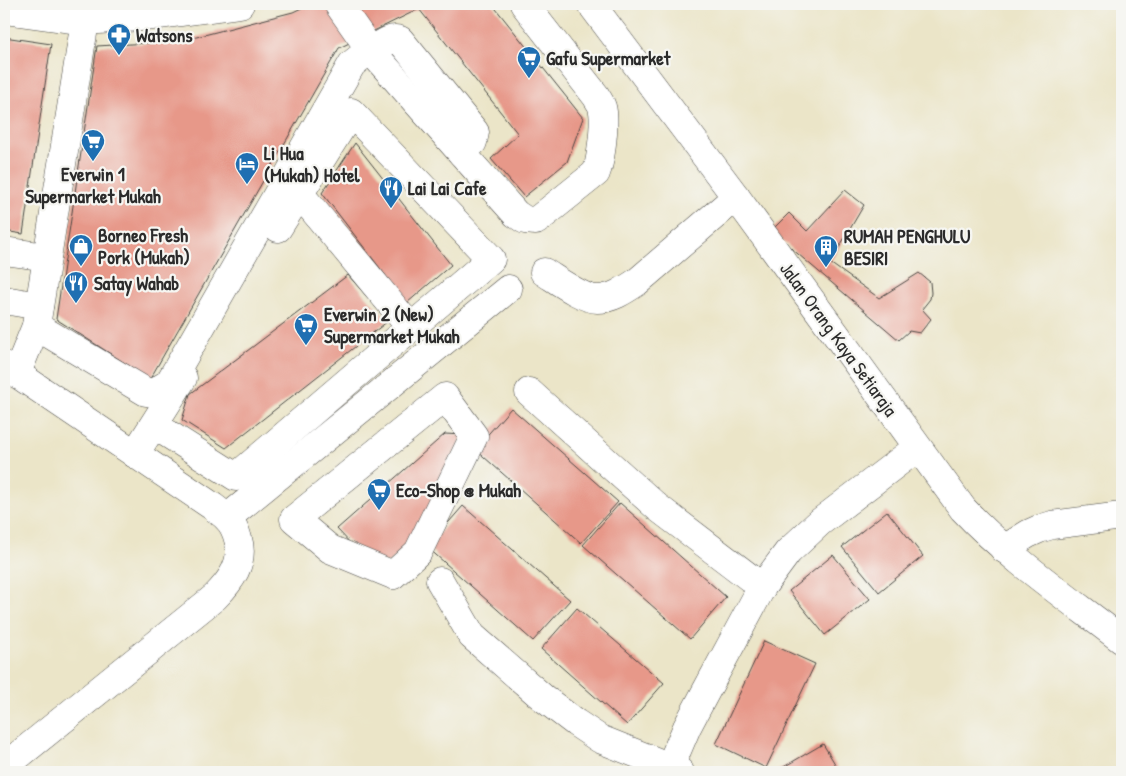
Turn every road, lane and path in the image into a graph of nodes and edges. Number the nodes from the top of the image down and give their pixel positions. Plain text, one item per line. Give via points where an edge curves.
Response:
1 (240, 4) edge
2 (338, 4) edge
3 (524, 4) edge
4 (590, 4) edge
5 (4, 10) edge
6 (86, 13) edge
7 (371, 52) junction
8 (300, 194) junction
9 (736, 196) junction
10 (4, 251) edge
11 (47, 258) junction
12 (544, 272) dead end
13 (508, 289) dead end
14 (4, 300) edge
15 (38, 316) junction
16 (411, 328) junction
17 (10, 369) edge
18 (342, 387) junction
19 (529, 392) dead end
20 (362, 408) junction
21 (154, 425) junction
22 (917, 448) junction
23 (136, 454) junction
24 (281, 474) junction
25 (309, 508) junction
26 (1122, 516) edge
27 (227, 518) junction
28 (1004, 549) junction
29 (440, 581) dead end
30 (762, 587) junction
31 (1122, 640) edge
32 (4, 768) edge
33 (675, 770) edge

1 - 6 street via 153,16
2 - 7 street
3 - 7 street via 596,96 602,105 603,115 596,173 536,221 525,220 516,214
4 - 9 street, Jalan Orang Kaya Setiaraja
5 - 6 street
6 - 11 street
7 - 15 street via 352,64 169,383 153,393 146,392
8 - 16 street
8 - 16 street via 351,112 491,259
8 - 21 street
9 - 12 street via 623,292 597,299 587,297
9 - 22 street, Jalan Orang Kaya Setiaraja
10 - 11 street
11 - 15 street
13 - 20 street
14 - 15 street
15 - 17 street
16 - 18 street
17 - 23 street
18 - 20 street
18 - 21 street via 236,478
19 - 30 street via 657,506
20 - 24 street
21 - 23 street
22 - 28 street, Jalan Orang Kaya Setiaraja via 962,509
22 - 30 street via 820,522 788,552
23 - 27 street
24 - 25 street
24 - 27 street
25 - 25 street via 445,396 474,436 418,552 393,575 330,549 294,519
26 - 28 street via 1052,525 1028,534
27 - 32 street via 235,529 240,558 226,586
28 - 31 street, Jalan Orang Kaya Setiaraja
29 - 33 street via 472,636 542,697 600,739
30 - 33 street via 688,727

